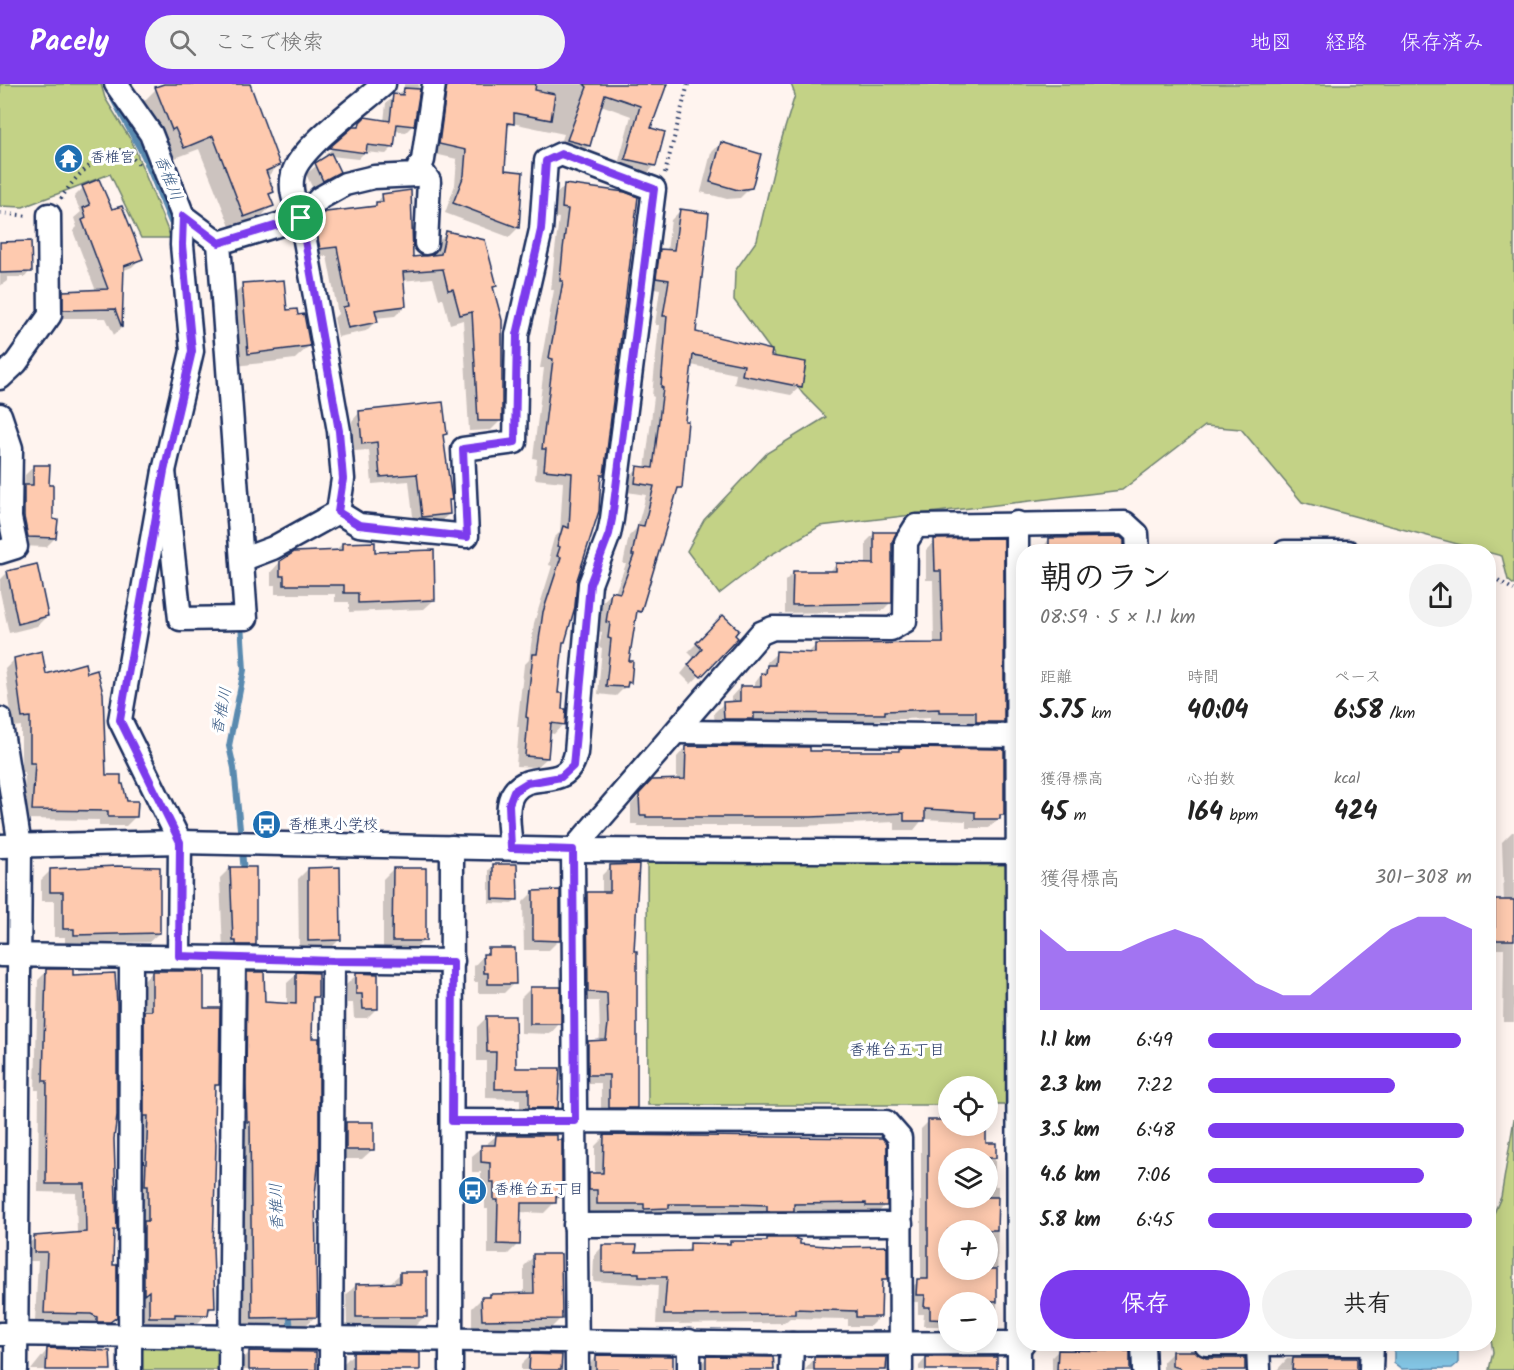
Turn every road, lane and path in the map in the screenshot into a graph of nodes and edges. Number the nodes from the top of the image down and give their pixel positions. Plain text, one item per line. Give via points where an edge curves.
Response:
1 (116, 84) edge
2 (384, 84) edge
3 (434, 84) edge
4 (688, 84) edge
5 (164, 166) junction
6 (419, 167) junction
7 (654, 189) junction
8 (0, 213) edge
9 (49, 215) junction
10 (183, 216) junction
11 (301, 218) junction
12 (219, 243) junction
13 (426, 243) dead end
14 (0, 378) edge
15 (0, 415) edge
16 (164, 471) junction
17 (338, 512) junction
18 (1017, 523) junction
19 (1017, 544) edge
20 (1138, 544) edge
21 (0, 552) edge
22 (244, 559) junction
23 (1496, 579) edge
24 (1514, 590) edge
25 (0, 719) edge
26 (677, 732) junction
27 (1016, 736) edge
28 (180, 842) junction
29 (10, 846) edge
30 (452, 847) junction
31 (1016, 847) edge
32 (511, 848) junction
33 (573, 850) junction
34 (9, 955) edge
35 (179, 956) junction
36 (131, 957) junction
37 (234, 958) junction
38 (333, 961) junction
39 (453, 962) junction
40 (452, 1121) junction
41 (575, 1121) junction
42 (901, 1224) junction
43 (575, 1225) junction
44 (8, 1333) edge
45 (130, 1334) junction
46 (231, 1336) junction
47 (332, 1339) junction
48 (450, 1339) junction
49 (578, 1340) junction
50 (689, 1341) junction
51 (902, 1342) junction
52 (1016, 1343) edge
53 (792, 1344) junction
54 (1020, 1351) edge
55 (1143, 1351) edge
56 (1258, 1351) edge
57 (1372, 1351) edge
58 (16, 1370) edge
59 (130, 1370) edge
60 (230, 1370) edge
61 (332, 1370) edge
62 (451, 1370) edge
63 (577, 1370) edge
64 (688, 1370) edge
65 (792, 1370) edge
66 (902, 1370) edge
67 (1019, 1370) edge
68 (1144, 1370) edge
69 (1259, 1370) edge
70 (1371, 1370) edge

1 - 5 street via 152,134
2 - 11 street via 312,145 293,172 291,193
3 - 6 street
4 - 7 path via 664,178
5 - 9 path via 138,167 124,149 115,151 83,170 70,183 59,210
5 - 10 street
6 - 11 street via 416,175 374,177 345,184 320,198
6 - 13 street via 429,181
7 - 17 street via 561,154 546,161 541,230 517,335 515,442 463,449 467,537 359,525
7 - 32 street via 612,519 590,584 576,753 573,766 561,777 527,783 514,791 509,804
8 - 9 path via 43,218
9 - 14 street via 50,315 16,363
10 - 12 street
10 - 16 street via 192,351
11 - 12 street
11 - 17 street via 339,431 343,479
12 - 22 street
15 - 21 street via 11,448 10,518 16,548
16 - 22 street via 180,619 246,618
16 - 28 street via 120,720
17 - 22 street via 273,548
18 - 19 street
18 - 20 street via 1125,523 1137,534
18 - 26 street via 916,526 906,542 905,621 891,629 773,628 761,633
23 - 24 path
25 - 29 street
26 - 27 street
26 - 33 street
28 - 29 street
28 - 30 street
28 - 35 street
29 - 34 street
30 - 32 street
30 - 39 street
31 - 33 street
32 - 33 street
33 - 41 street
34 - 36 street
34 - 44 street
35 - 36 street
35 - 37 street
36 - 45 street
37 - 38 street
37 - 46 street
38 - 39 street
38 - 47 street
39 - 40 street
40 - 41 street
40 - 48 street
41 - 42 street via 886,1122 900,1138
41 - 43 street
42 - 43 street
42 - 51 street
43 - 49 street
44 - 45 street
44 - 58 street
45 - 46 street
45 - 59 street
46 - 47 street
46 - 60 street
47 - 48 street
47 - 61 street
48 - 49 street
48 - 62 street
49 - 50 street
49 - 63 street
50 - 53 street
50 - 64 street
51 - 52 street
51 - 53 street
51 - 66 street
53 - 65 street
54 - 67 street
55 - 68 street
56 - 69 street
57 - 70 street

